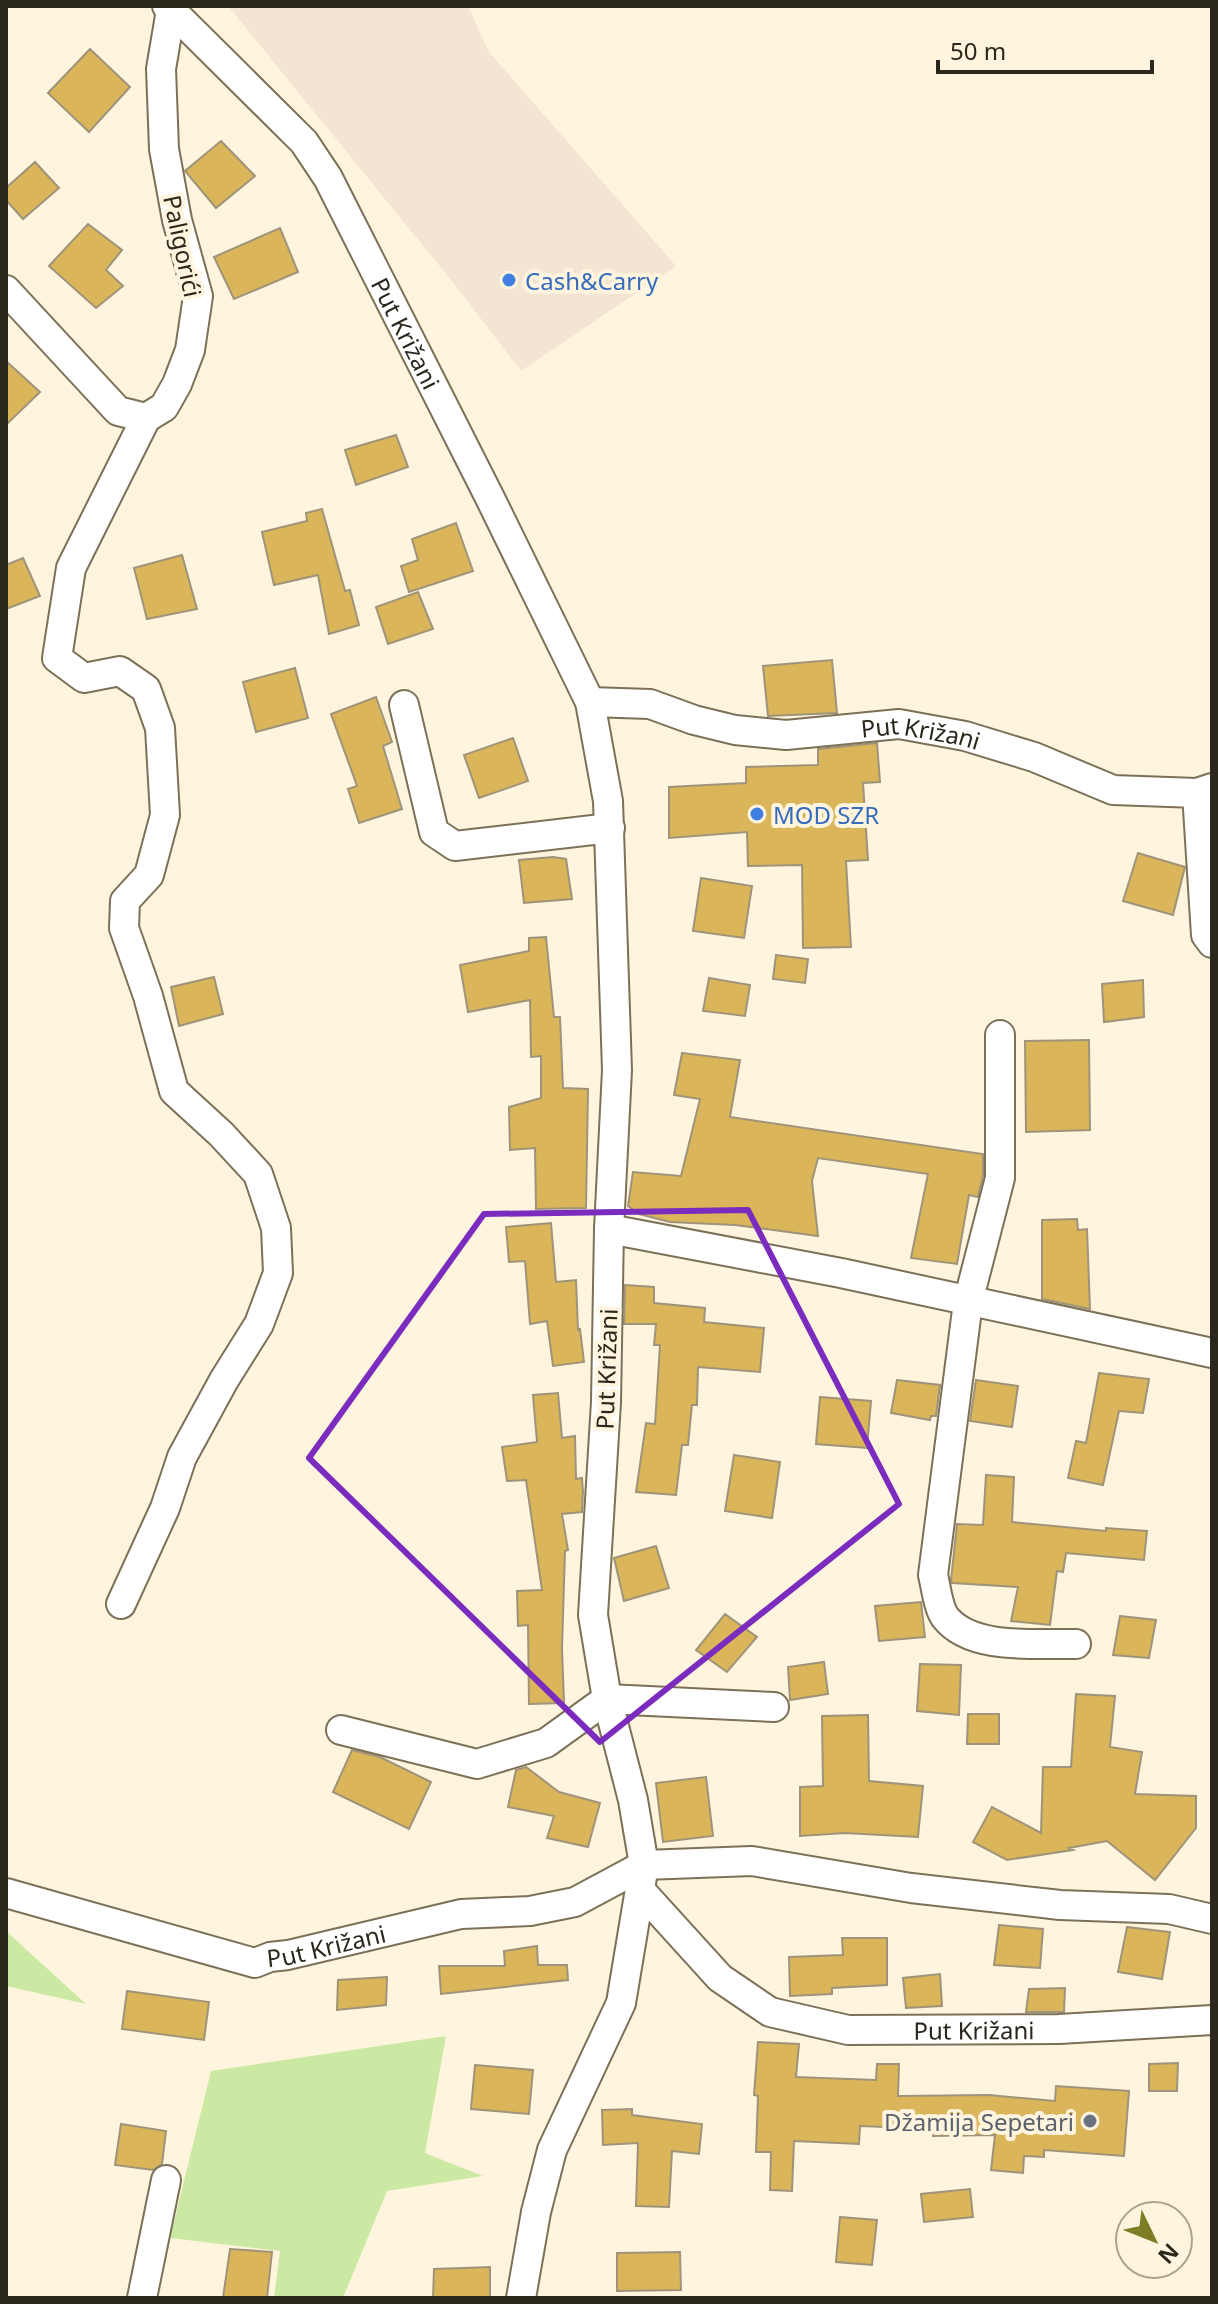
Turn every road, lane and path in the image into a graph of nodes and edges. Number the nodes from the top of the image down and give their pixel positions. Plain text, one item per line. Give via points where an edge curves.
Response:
1 (169, 8) edge
2 (6, 290) edge
3 (146, 418) junction
4 (590, 702) junction
5 (404, 705) dead end
6 (1205, 791) edge
7 (610, 828) junction
8 (1212, 943) edge
9 (1000, 1035) dead end
10 (609, 1229) junction
11 (968, 1302) junction
12 (1212, 1353) edge
13 (121, 1604) dead end
14 (1076, 1644) dead end
15 (607, 1699) junction
16 (774, 1707) dead end
17 (341, 1730) dead end
18 (642, 1878) junction
19 (6, 1893) edge
20 (1212, 1919) edge
21 (1212, 2020) edge
22 (166, 2180) dead end
23 (142, 2298) edge
24 (521, 2298) edge

1 - 3 street, Paligorići via 161,69 164,149 198,296 190,350 177,384 164,407
1 - 4 street, Put Križani via 304,142 328,178
2 - 3 street via 118,411
3 - 13 street, Paligorići via 71,568 57,658 84,678 120,671 146,689 160,728 165,815 149,875 125,901 124,928 174,1091 258,1174 276,1228 278,1273 259,1324 182,1457
4 - 6 street, Put Križani via 650,704 735,730 786,735 899,724 965,736 1034,757 1113,790
4 - 7 street, Put Križani
5 - 7 street via 434,832 455,846
6 - 8 street, Put Križani via 1206,935
7 - 10 street, Put Križani via 617,1070
9 - 11 street via 1000,1178
10 - 11 street
10 - 15 street, Put Križani via 606,1402 593,1615
11 - 12 street
11 - 14 street via 933,1575 944,1615 961,1631 989,1641
15 - 16 street
15 - 17 street via 546,1743 477,1764
15 - 18 street, Put Križani via 633,1800
18 - 19 street, Put Križani via 575,1902 530,1911 461,1914 255,1963
18 - 20 street, Put Križani via 752,1861 911,1888 1060,1905 1169,1909
18 - 21 street, Put Križani via 720,1978 770,2012 848,2030 1059,2029
18 - 24 street, Put Križani via 621,2003 552,2150
22 - 23 street

